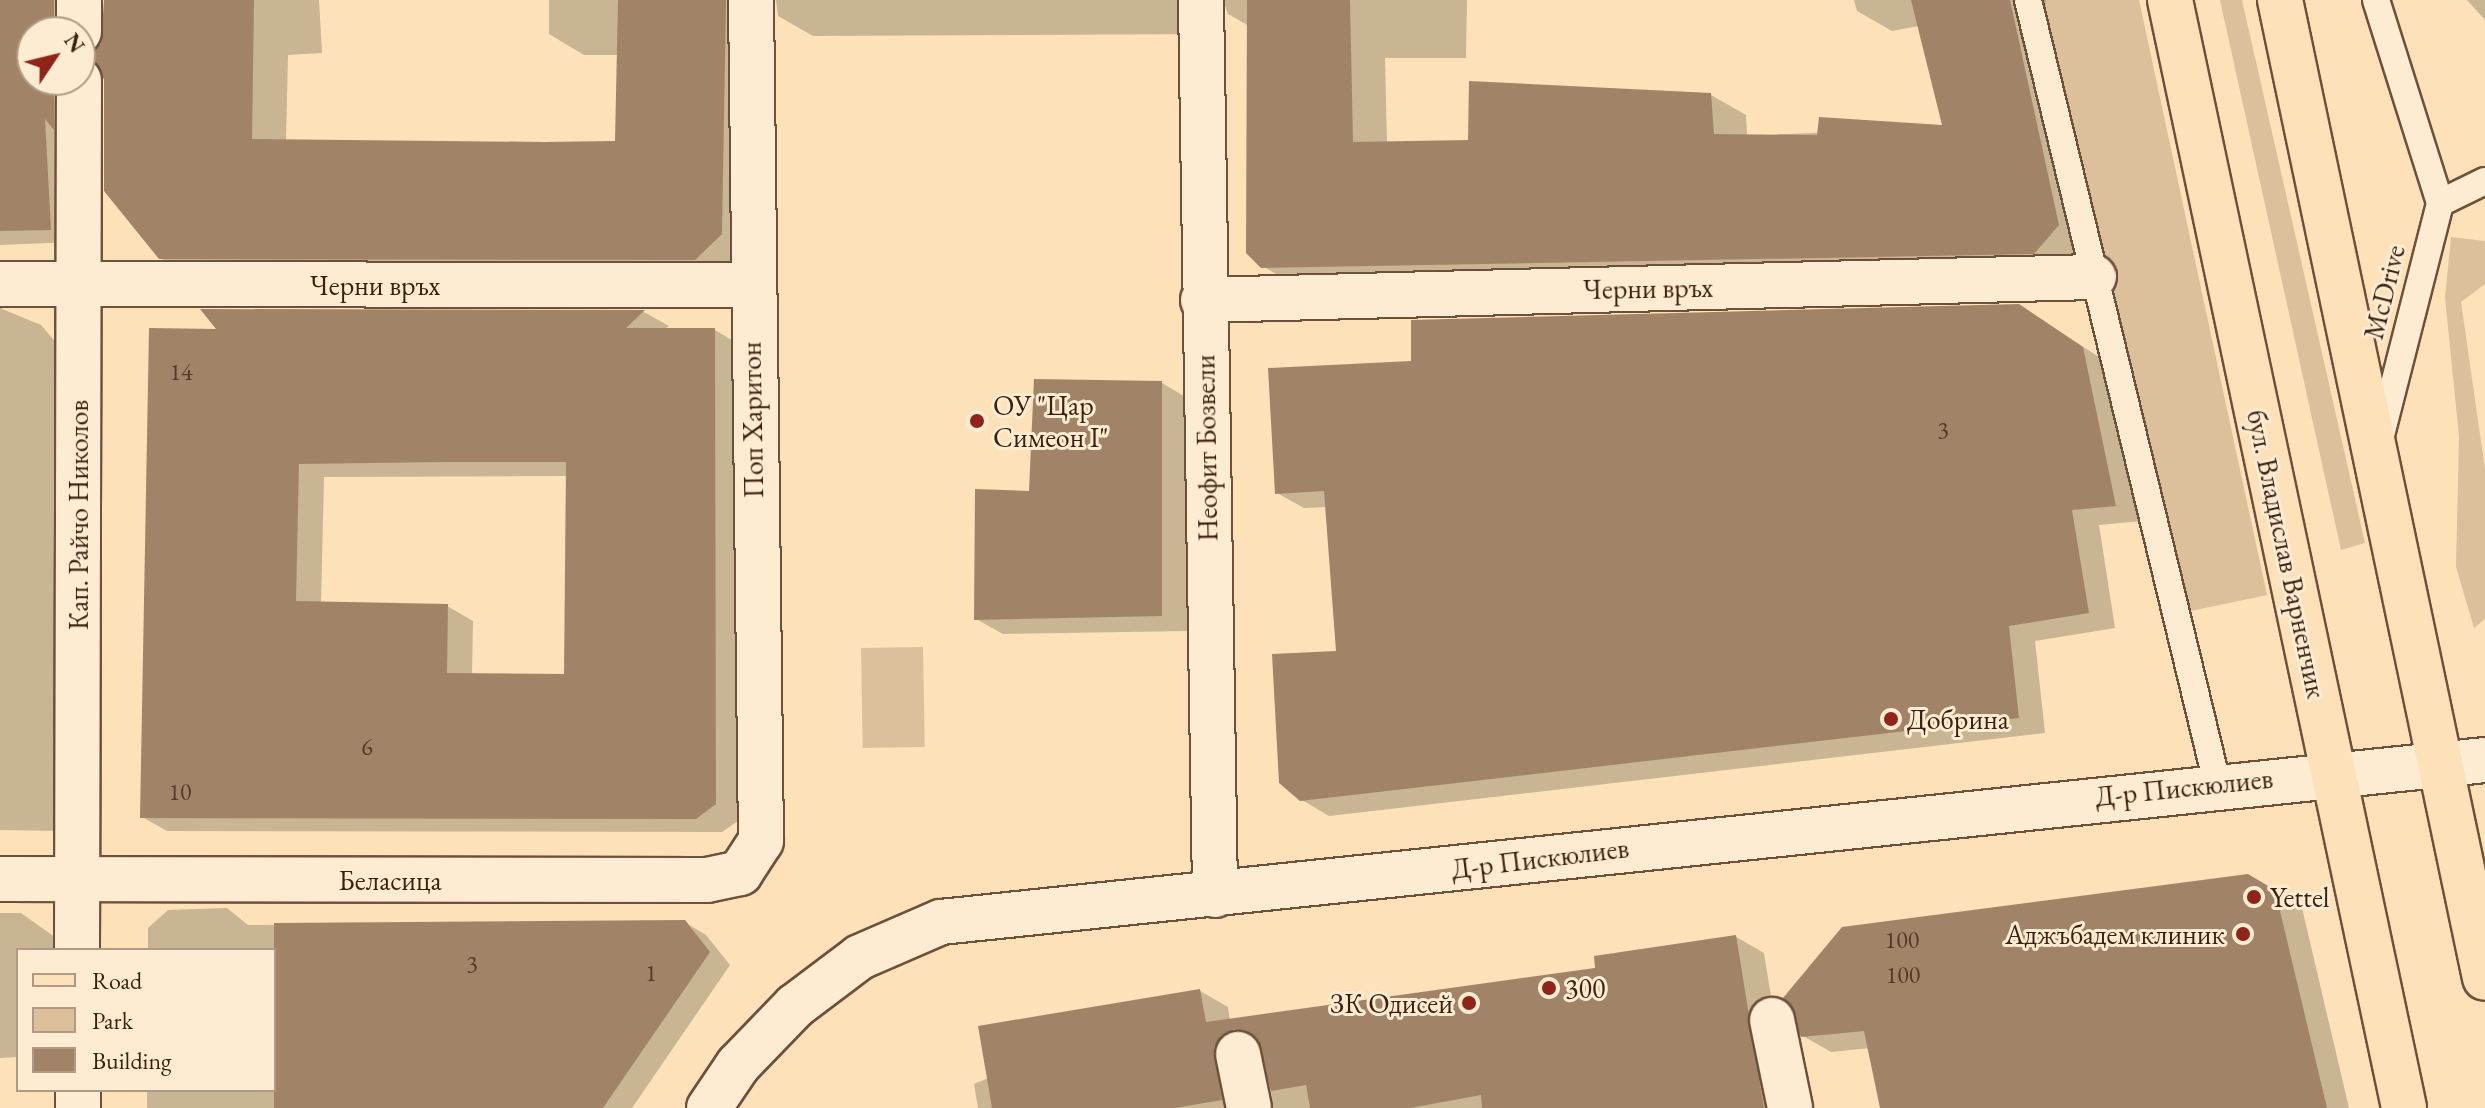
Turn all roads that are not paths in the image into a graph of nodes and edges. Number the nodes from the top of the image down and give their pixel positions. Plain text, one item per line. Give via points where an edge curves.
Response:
1 (751, 0) edge
2 (1201, 0) edge
3 (2028, 0) edge
4 (2170, 0) edge
5 (2280, 0) edge
6 (2376, 0) edge
7 (79, 96) edge
8 (2485, 181) edge
9 (2440, 203) junction
10 (2094, 277) junction
11 (0, 284) edge
12 (79, 285) junction
13 (749, 285) junction
14 (1203, 300) junction
15 (2378, 447) junction
16 (2440, 759) junction
17 (2485, 760) edge
18 (2334, 772) junction
19 (2217, 783) junction
20 (761, 841) joint
21 (0, 879) edge
22 (76, 879) junction
23 (1215, 895) junction
24 (77, 948) edge
25 (2485, 978) edge
26 (1772, 1020) dead end
27 (1238, 1054) dead end
28 (709, 1108) edge
29 (1249, 1108) edge
30 (1790, 1108) edge
31 (2404, 1108) edge

1 - 13 street, Поп Харитон
2 - 14 street, Неофит Бозвели
3 - 10 lane
4 - 18 main road, бул. Владислав Варненчик
5 - 15 main road
6 - 9 lane
7 - 12 street, Кап. Райчо Николов
8 - 9 lane
9 - 15 lane, McDrive
10 - 14 street, Черни връх
10 - 19 lane
11 - 12 street, Черни връх
12 - 13 street, Черни връх
12 - 22 street, Кап. Райчо Николов
13 - 20 street, Поп Харитон
14 - 23 street, Неофит Бозвели
15 - 16 main road
16 - 17 street, Д-р Пискюлиев
16 - 18 street, Д-р Пискюлиев
16 - 25 main road
18 - 19 street, Д-р Пискюлиев
18 - 31 main road, бул. Владислав Варненчик
19 - 23 street, Д-р Пискюлиев
20 - 22 street, Беласица via 740,873 707,880
21 - 22 street, Беласица
22 - 24 street, Кап. Райчо Николов
23 - 28 street, Д-р Пискюлиев via 941,922 860,957 795,1006 738,1065
26 - 30 street
27 - 29 street

